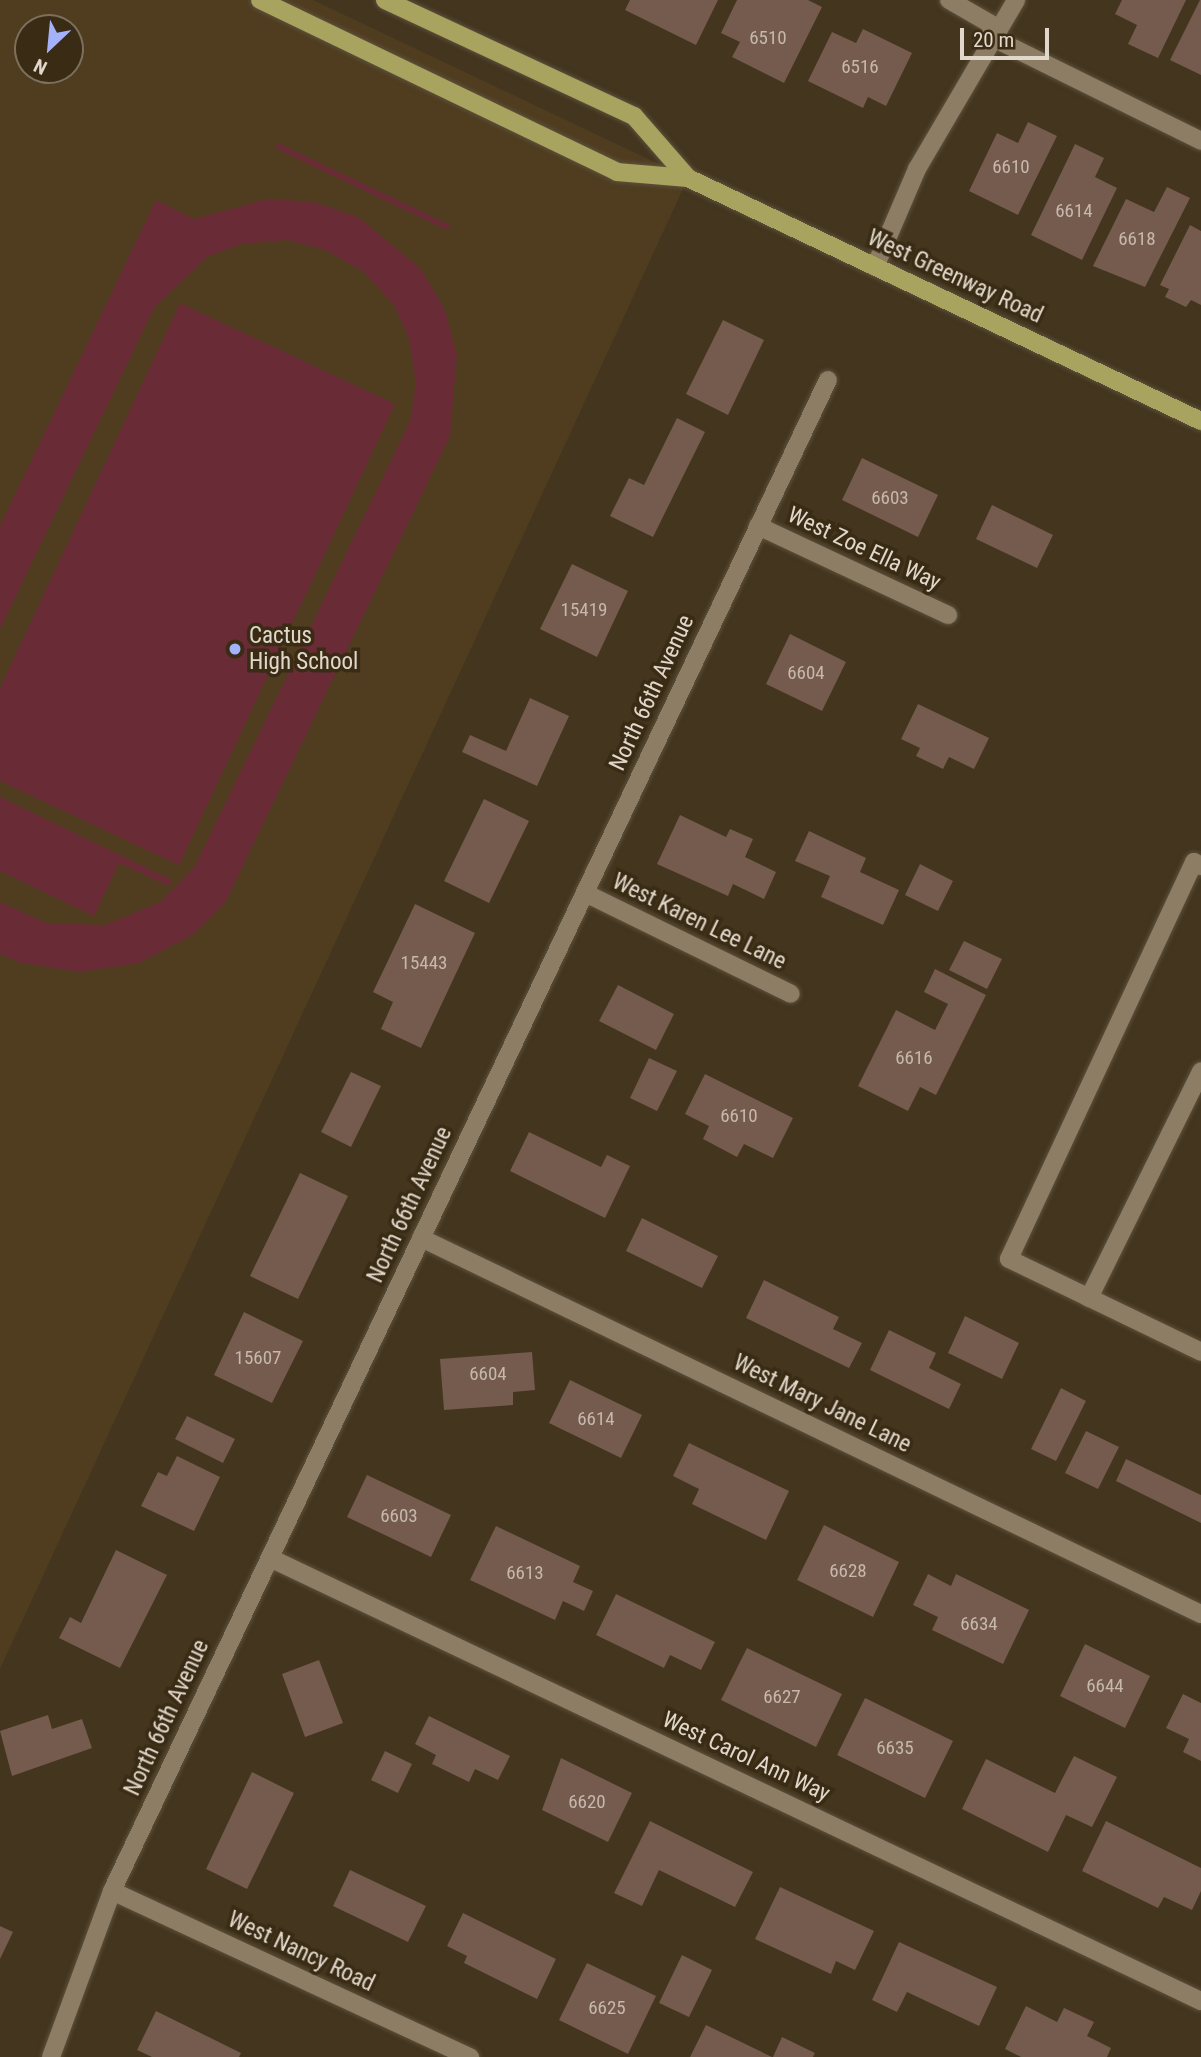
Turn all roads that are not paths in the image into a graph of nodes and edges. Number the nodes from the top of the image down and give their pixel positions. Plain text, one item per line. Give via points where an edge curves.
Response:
1 (260, 0) edge
2 (385, 0) edge
3 (949, 0) edge
4 (1016, 0) edge
5 (993, 32) junction
6 (1201, 141) edge
7 (688, 178) junction
8 (875, 267) junction
9 (828, 380) dead end
10 (1201, 421) edge
11 (758, 526) junction
12 (948, 615) dead end
13 (1201, 866) edge
14 (585, 893) junction
15 (791, 995) dead end
16 (1201, 1071) edge
17 (421, 1238) junction
18 (1089, 1298) junction
19 (1201, 1352) edge
20 (270, 1558) junction
21 (1201, 1614) edge
22 (112, 1891) junction
23 (1201, 2001) edge
24 (51, 2057) edge
25 (470, 2057) edge

1 - 7 main road, West Greenway Road via 617,172
2 - 7 main road, West Greenway Road via 634,116
3 - 5 street
4 - 5 street
5 - 6 street
5 - 8 street via 917,169
7 - 8 main road, West Greenway Road
8 - 10 main road, West Greenway Road
9 - 11 street, North 66th Avenue
11 - 12 street, West Zoe Ella Way
11 - 14 street, North 66th Avenue
13 - 18 street via 1194,862 1009,1259
14 - 15 street, West Karen Lee Lane
14 - 17 street, North 66th Avenue
16 - 18 street
17 - 20 street, North 66th Avenue
17 - 21 street, West Mary Jane Lane
18 - 19 street
20 - 22 street, North 66th Avenue
20 - 23 street, West Carol Ann Way
22 - 24 street, North 66th Avenue
22 - 25 street, West Nancy Road

